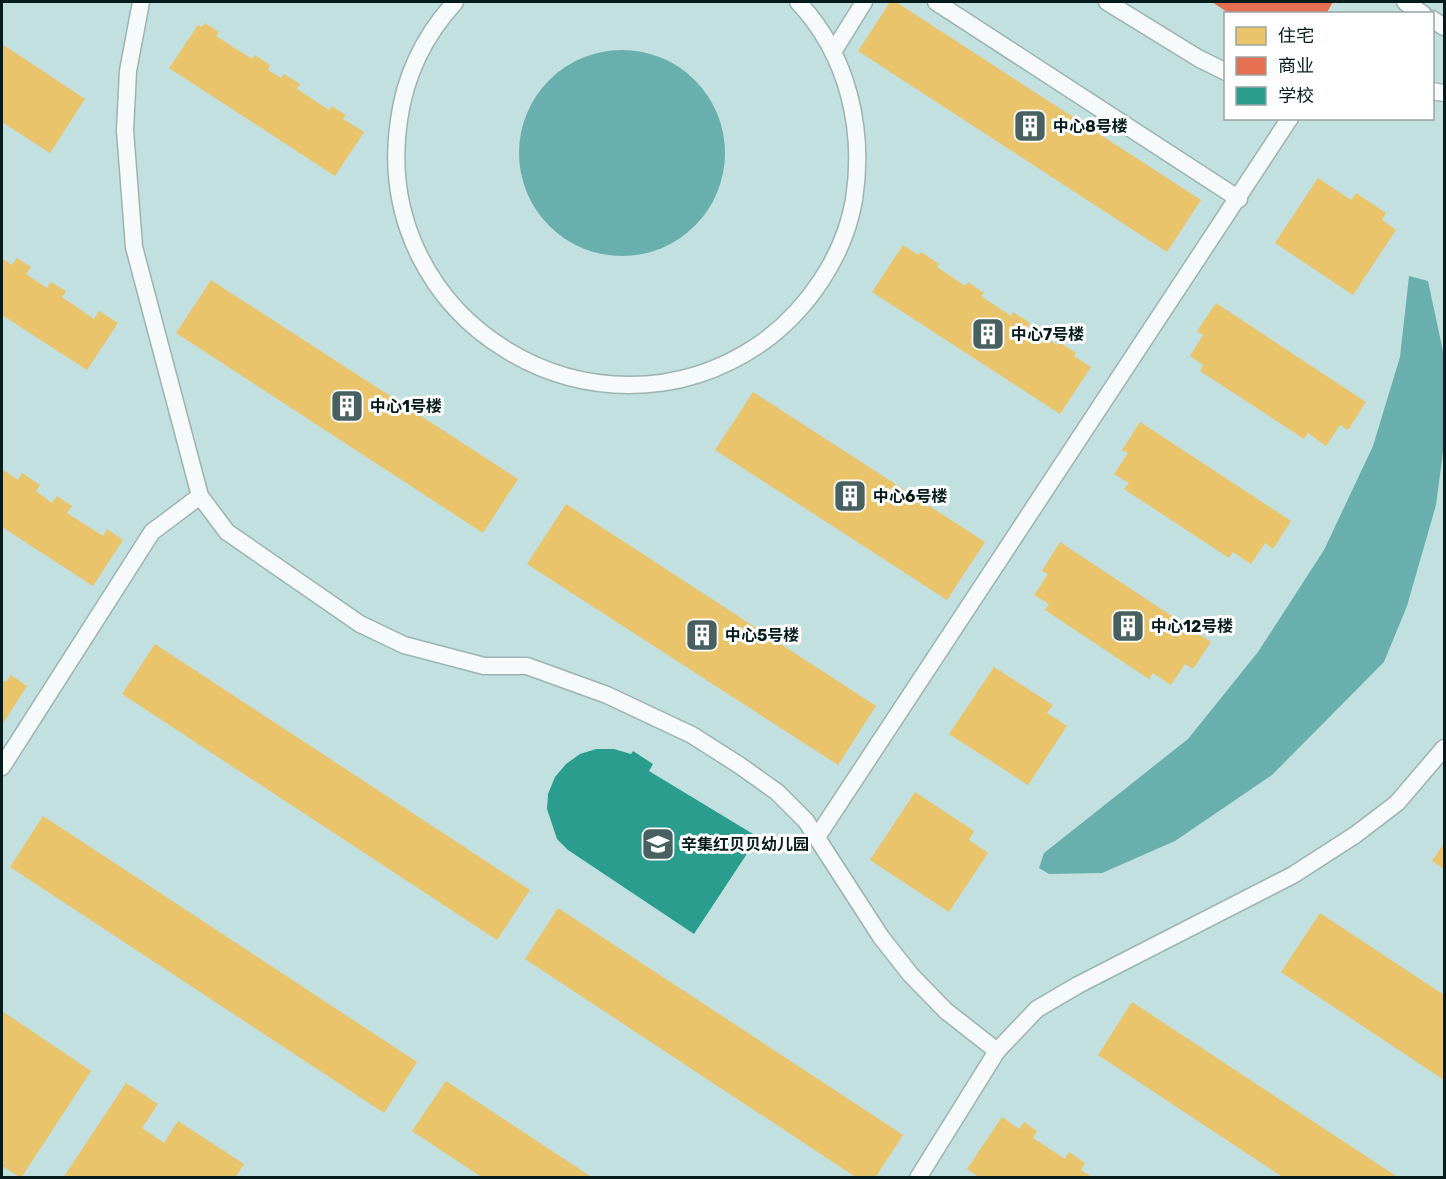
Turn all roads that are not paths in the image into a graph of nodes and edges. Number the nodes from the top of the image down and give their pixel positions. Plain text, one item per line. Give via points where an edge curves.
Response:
1 (141, 2) edge
2 (455, 2) edge
3 (798, 2) edge
4 (864, 2) edge
5 (936, 2) edge
6 (1107, 2) edge
7 (1405, 2) edge
8 (1420, 12) edge
9 (833, 52) junction
10 (1224, 71) edge
11 (1289, 120) edge
12 (1239, 199) junction
13 (200, 496) junction
14 (1444, 750) edge
15 (2, 767) edge
16 (817, 837) junction
17 (997, 1051) junction
18 (918, 1178) edge

1 - 13 lane via 128,71 125,130 134,247
2 - 9 lane via 425,42 410,73 401,106 396,174 412,240 428,273 449,302 502,349 556,374 603,385 638,386 709,371 773,334 822,279 840,247 852,212 857,175 858,138 852,102
3 - 9 lane
4 - 9 lane
5 - 12 lane
6 - 10 lane
7 - 8 lane
11 - 12 lane
12 - 16 lane
13 - 15 lane via 152,532
13 - 16 lane via 227,532 360,624 404,645 484,666 527,666 628,705 692,735 739,765 777,792
14 - 17 lane via 1397,803 1355,835 1293,875 1036,1009
16 - 17 lane via 881,937 910,974 946,1011
17 - 18 lane

